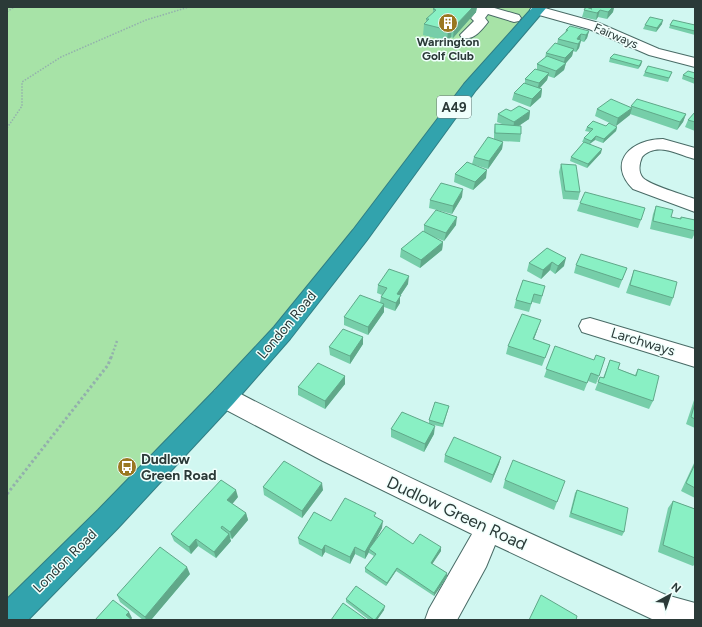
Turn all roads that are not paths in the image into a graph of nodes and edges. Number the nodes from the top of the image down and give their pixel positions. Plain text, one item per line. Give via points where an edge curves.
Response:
1 (484, 10) edge
2 (529, 14) edge
3 (466, 35) dead end
4 (695, 63) edge
5 (695, 154) edge
6 (695, 206) edge
7 (590, 326) dead end
8 (695, 358) edge
9 (224, 397) junction
10 (489, 528) junction
11 (695, 618) edge
12 (7, 620) edge
13 (440, 620) edge

1 - 2 street, Fairways via 496,15
1 - 3 street via 478,18 481,22
2 - 4 street, Fairways via 594,26 654,52
2 - 9 highway, London Road / A49 via 282,333
5 - 6 street via 666,145 652,145 640,149 631,161 629,171 640,186
7 - 8 street, Larchways
9 - 10 street, Dudlow Green Road via 342,459
9 - 12 highway, London Road / A49
10 - 11 street, Dudlow Green Road via 664,609
10 - 13 street via 476,557

